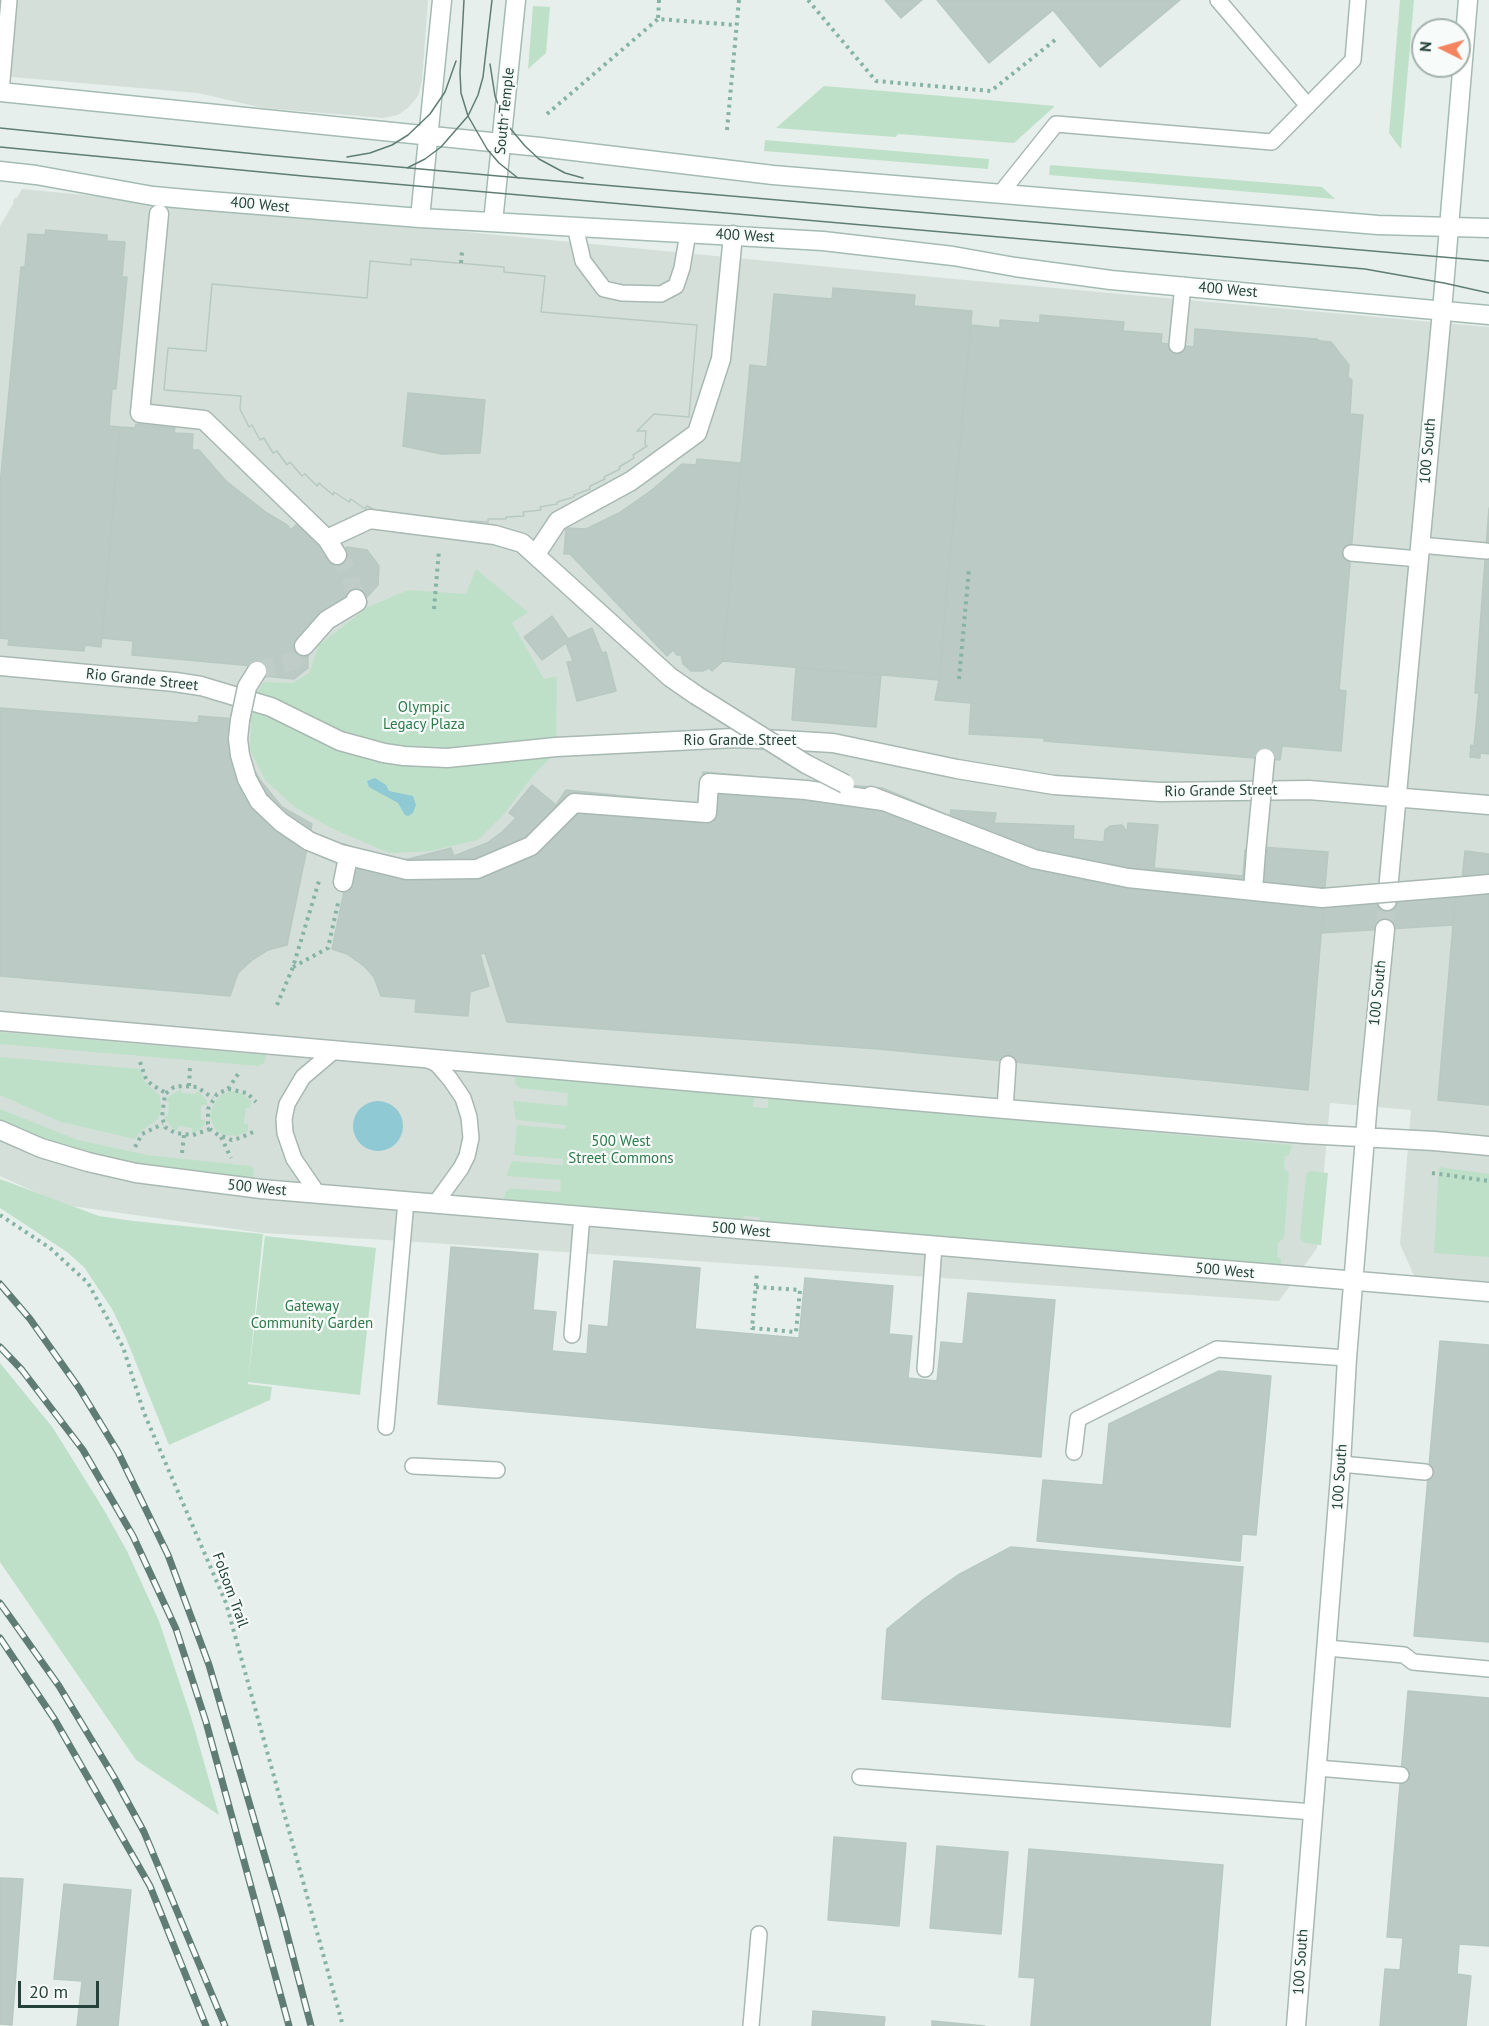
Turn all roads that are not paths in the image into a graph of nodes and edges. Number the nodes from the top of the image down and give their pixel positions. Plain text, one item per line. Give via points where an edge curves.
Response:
1 (9, 0) edge
2 (442, 0) edge
3 (516, 0) edge
4 (1218, 0) edge
5 (1358, 0) edge
6 (1468, 0) edge
7 (0, 96) edge
8 (1308, 106) junction
9 (428, 137) junction
10 (501, 144) junction
11 (0, 171) edge
12 (1000, 194) junction
13 (159, 214) dead end
14 (420, 218) junction
15 (493, 222) junction
16 (575, 226) junction
17 (1448, 228) junction
18 (1489, 228) edge
19 (688, 233) junction
20 (733, 235) junction
21 (1183, 285) junction
22 (1442, 310) junction
23 (1489, 315) edge
24 (1177, 345) dead end
25 (327, 538) junction
26 (1486, 551) dead end
27 (1419, 552) junction
28 (1351, 553) dead end
29 (536, 554) junction
30 (337, 555) tunnel mouth
31 (356, 598) dead end
32 (304, 646) tunnel mouth
33 (0, 666) edge
34 (257, 671) dead end
35 (1265, 759) dead end
36 (1398, 798) junction
37 (883, 801) junction
38 (1489, 806) edge
39 (345, 855) junction
40 (343, 882) road end
41 (1489, 884) edge
42 (1253, 891) junction
43 (1387, 901) tunnel mouth
44 (1385, 929) tunnel mouth
45 (0, 1021) edge
46 (335, 1050) junction
47 (422, 1057) junction
48 (1008, 1064) dead end
49 (1005, 1109) junction
50 (0, 1130) edge
51 (1365, 1138) junction
52 (1489, 1146) edge
53 (318, 1194) junction
54 (406, 1202) junction
55 (435, 1204) junction
56 (582, 1215) junction
57 (934, 1246) junction
58 (1354, 1282) junction
59 (1489, 1292) edge
60 (572, 1335) dead end
61 (1347, 1358) junction
62 (925, 1369) dead end
63 (386, 1427) dead end
64 (1074, 1452) dead end
65 (1341, 1464) junction
66 (413, 1466) dead end
67 (497, 1470) dead end
68 (1425, 1473) dead end
69 (1327, 1648) junction
70 (1489, 1669) edge
71 (1317, 1768) junction
72 (1401, 1776) dead end
73 (860, 1777) dead end
74 (1313, 1812) junction
75 (759, 1934) dead end
76 (751, 2026) edge
77 (1296, 2026) edge

1 - 7 lane
2 - 9 street
3 - 10 street, South Temple
4 - 8 lane
5 - 8 lane via 1353,60
6 - 17 street, 100 South
7 - 9 street
8 - 12 lane via 1272,142 1056,124
9 - 10 street
9 - 14 street
10 - 12 street via 763,174
10 - 15 street, South Temple
11 - 14 street, 400 West via 153,196
12 - 17 street
13 - 25 street via 140,413 204,420
14 - 15 street, 400 West
15 - 16 street, 400 West
16 - 19 street, 400 West
16 - 19 lane via 583,261 604,290 622,293 662,294 676,286
17 - 18 street
17 - 22 street, 100 South
19 - 20 street, 400 West
20 - 21 street, 400 West via 865,245 1111,280
20 - 29 street via 721,359 697,433 631,481 558,521
21 - 22 street, 400 West
21 - 24 lane
22 - 23 street, 400 West
22 - 27 street, 100 South
25 - 29 street via 370,519 495,535 522,543
25 - 30 street
26 - 27 lane
27 - 28 lane
27 - 36 street, 100 South
29 - 37 street, bridge via 670,677 806,764
31 - 32 street via 357,602 327,620
33 - 36 street, Rio Grande Street via 201,686 271,707 340,741 404,756 447,758 556,747 734,738 782,740 833,743 995,777 1054,785 1160,792 1309,790
34 - 39 street, bridge via 247,687 238,739 247,778 259,801 281,822 309,841
35 - 42 street, bridge
36 - 38 street, Rio Grande Street
36 - 43 street, 100 South
37 - 39 street via 806,790 709,783 707,813 574,803 531,846 477,869 407,870
37 - 42 street via 1034,859 1128,878
39 - 40 street
41 - 42 street, bridge via 1322,898
44 - 51 street, 100 South
45 - 46 street
46 - 47 street
46 - 53 lane via 303,1077 287,1104 284,1119 294,1159
47 - 49 street
47 - 55 lane via 436,1064 463,1098 471,1137 461,1168
48 - 49 lane
49 - 51 street
50 - 53 street, 500 West via 41,1148 136,1173
51 - 52 street
51 - 58 street, 100 South
53 - 54 street, 500 West
54 - 55 street, 500 West
54 - 63 lane
55 - 56 street, 500 West
56 - 57 street, 500 West
56 - 60 lane
57 - 58 street, 500 West
57 - 62 lane
58 - 59 street, 500 West
58 - 61 street, 100 South
61 - 64 lane via 1216,1349 1078,1419
61 - 65 street, 100 South
65 - 68 lane
65 - 69 street, 100 South
66 - 67 lane
69 - 70 lane
69 - 71 street, 100 South
71 - 72 lane
71 - 74 street, 100 South
73 - 74 lane
74 - 77 street, 100 South
75 - 76 lane

